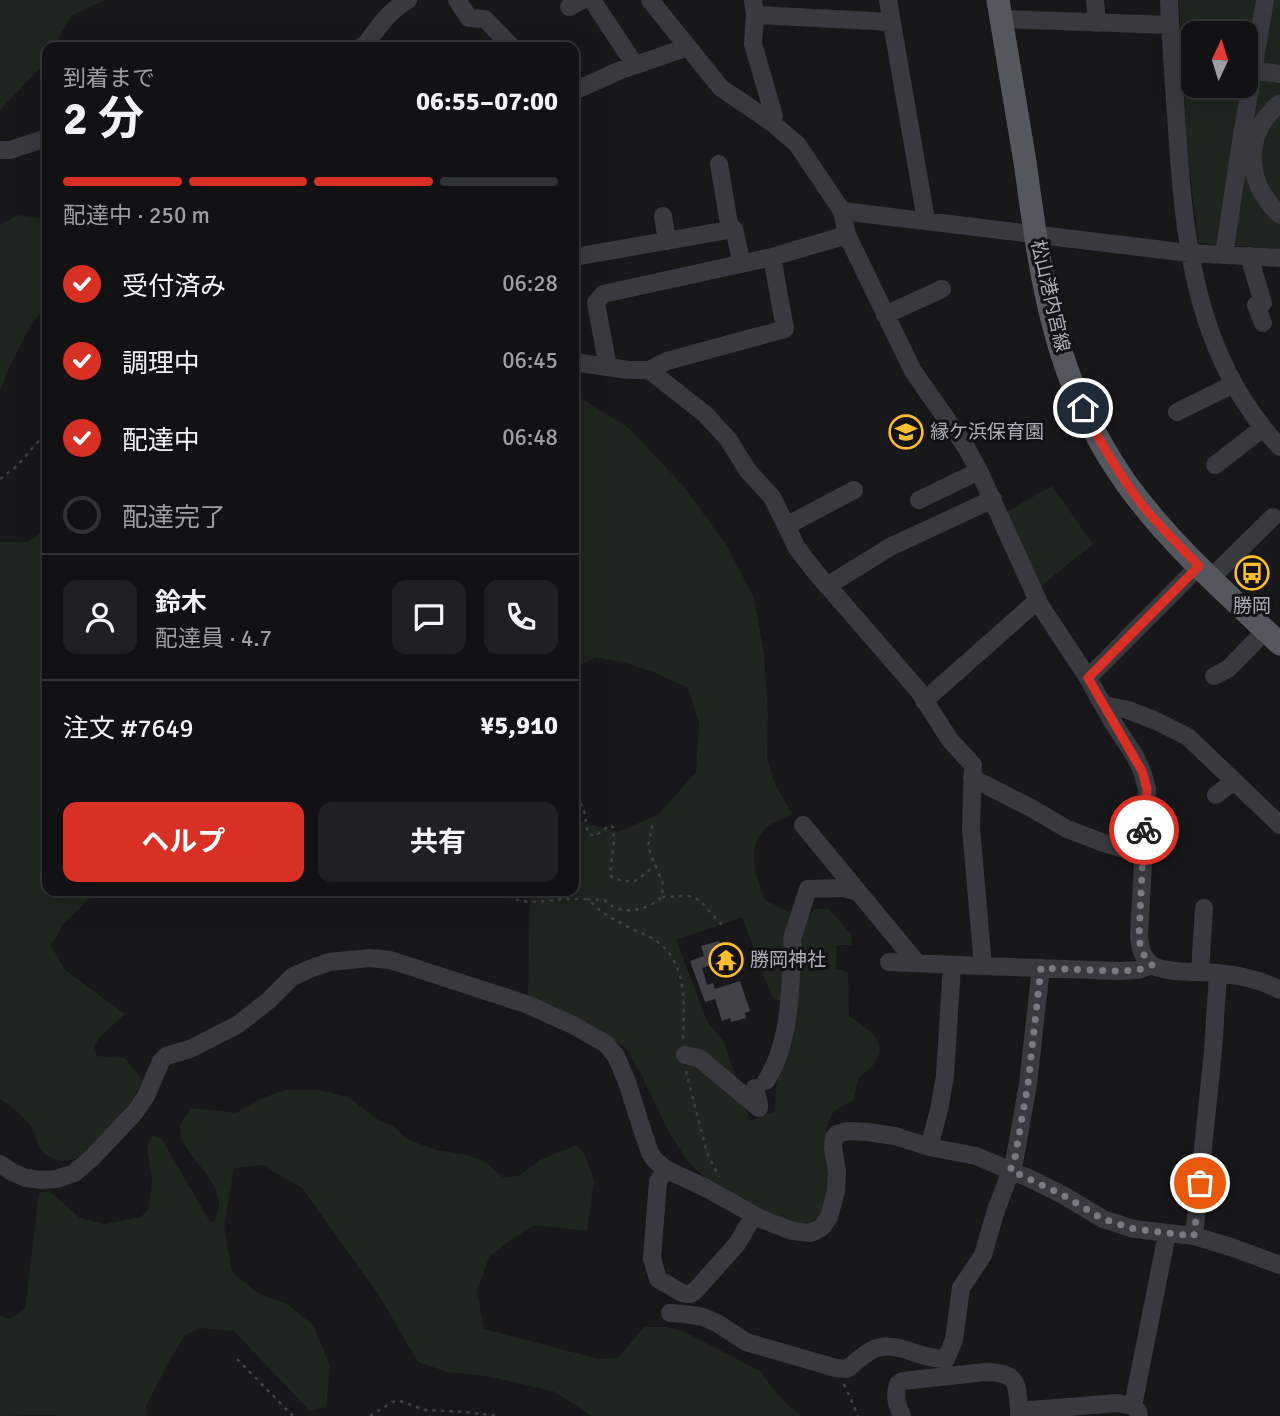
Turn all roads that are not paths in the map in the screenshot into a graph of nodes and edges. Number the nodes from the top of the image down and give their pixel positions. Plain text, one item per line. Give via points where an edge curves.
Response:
1 (408, 0) edge
2 (457, 0) edge
3 (592, 0) edge
4 (650, 0) edge
5 (888, 0) edge
6 (1096, 0) edge
7 (1169, 0) edge
8 (1265, 0) edge
9 (754, 8) edge
10 (999, 10) edge
11 (891, 22) junction
12 (1097, 23) junction
13 (1170, 26) junction
14 (1258, 41) edge
15 (367, 42) edge
16 (507, 42) edge
17 (688, 47) junction
18 (635, 65) junction
19 (1258, 71) edge
20 (1280, 74) edge
21 (579, 88) edge
22 (1250, 98) edge
23 (1280, 103) edge
24 (771, 122) junction
25 (42, 140) edge
26 (1246, 148) junction
27 (0, 150) edge
28 (719, 164) dead end
29 (842, 211) junction
30 (1280, 215) edge
31 (663, 216) dead end
32 (926, 220) junction
33 (730, 230) junction
34 (1035, 234) junction
35 (847, 235) junction
36 (667, 241) junction
37 (1189, 253) junction
38 (1224, 255) junction
39 (579, 256) edge
40 (1249, 256) junction
41 (772, 257) junction
42 (1280, 258) edge
43 (742, 264) junction
44 (942, 289) dead end
45 (885, 315) junction
46 (1263, 323) dead end
47 (579, 363) edge
48 (608, 367) junction
49 (649, 370) junction
50 (1234, 384) junction
51 (1177, 412) dead end
52 (1263, 428) junction
53 (1280, 447) edge
54 (1215, 465) dead end
55 (979, 471) junction
56 (854, 490) dead end
57 (993, 499) junction
58 (919, 500) dead end
59 (1273, 517) dead end
60 (786, 526) junction
61 (1205, 572) junction
62 (827, 586) junction
63 (1038, 600) junction
64 (1273, 637) edge
65 (1214, 676) dead end
66 (1088, 678) junction
67 (924, 701) junction
68 (1104, 705) junction
69 (972, 778) junction
70 (1234, 781) junction
71 (1216, 795) dead end
72 (803, 825) dead end
73 (1280, 825) edge
74 (1142, 854) junction
75 (858, 892) junction
76 (1203, 908) dead end
77 (889, 962) dead end
78 (917, 963) junction
79 (952, 964) junction
80 (1152, 965) junction
81 (982, 966) junction
82 (1041, 968) junction
83 (1209, 972) junction
84 (1280, 990) edge
85 (685, 1055) road end
86 (929, 1147) junction
87 (0, 1164) edge
88 (665, 1169) junction
89 (1010, 1170) junction
90 (754, 1215) junction
91 (1167, 1234) junction
92 (1194, 1236) junction
93 (1280, 1265) edge
94 (671, 1287) junction
95 (1136, 1411) edge
96 (1019, 1414) edge
97 (902, 1416) edge

1 - 15 street via 388,14
2 - 16 street via 469,18 485,19
3 - 18 street
4 - 17 street
5 - 11 street
6 - 12 street
7 - 13 street
8 - 14 street
9 - 11 street
9 - 24 street via 753,44 774,116
10 - 12 street
10 - 34 main road, 松山港内宮線
11 - 32 street
12 - 13 street
13 - 37 street
17 - 18 street
17 - 24 street via 721,88
18 - 21 street
19 - 20 street
22 - 26 street
23 - 26 street
24 - 29 street via 797,144
25 - 27 street
26 - 30 street via 1262,193
26 - 38 street
28 - 33 street
29 - 32 street
29 - 35 street
31 - 36 street
32 - 34 street
33 - 36 street
33 - 43 street via 734,229
34 - 37 street
34 - 61 main road, 松山港内宮線 via 1059,344 1097,436 1131,490
35 - 41 street
35 - 45 street
36 - 39 street
37 - 38 street
37 - 50 street via 1204,316
38 - 40 street
40 - 42 street
40 - 46 street via 1263,303 1256,305
41 - 43 street
41 - 49 street via 785,329
43 - 48 street via 603,294 596,303
44 - 45 street
45 - 55 street via 913,371
47 - 48 street
48 - 49 street
49 - 60 street via 705,414 728,439 772,497
50 - 51 street
50 - 52 street
52 - 53 street
52 - 54 street
55 - 57 street
55 - 58 street
56 - 60 street
57 - 62 street via 890,547
57 - 63 street
59 - 61 street
60 - 62 street
61 - 64 main road, 松山港内宮線
61 - 66 street
62 - 67 street
63 - 66 street
63 - 67 street
64 - 65 street
66 - 68 street
67 - 69 street via 973,765
68 - 70 street via 1128,710 1188,737
68 - 74 street via 1146,779
69 - 74 street via 1067,830
69 - 81 street via 971,828
70 - 71 street
70 - 73 street
72 - 75 street
74 - 80 street via 1140,946
75 - 78 street
75 - 85 street via 808,889 792,939 783,1045 775,1067 760,1085 759,1108 699,1058
76 - 83 street
77 - 78 street
78 - 79 street
79 - 81 street
79 - 86 street via 945,1076
80 - 82 street via 1118,971
80 - 83 street
81 - 82 street
82 - 89 street via 1028,1084
83 - 84 street via 1248,977
83 - 92 street via 1213,1051
86 - 89 street via 976,1156
86 - 90 street via 868,1132 837,1134 833,1147 836,1191 822,1227 802,1233
87 - 88 street via 26,1178 42,1180 74,1173 135,1112 166,1056 237,1025 292,977 329,962 370,958 390,960 526,1004 606,1044 627,1082 650,1153
88 - 90 street
88 - 94 street via 658,1182 652,1258 658,1279
89 - 91 street via 1103,1219
89 - 94 street via 982,1255 961,1288 954,1340 946,1359 887,1346 871,1350 847,1369 836,1368 746,1342 703,1317 668,1317
90 - 94 street via 737,1244 699,1288 690,1294
91 - 92 street
91 - 95 street
92 - 93 street
95 - 96 street via 1118,1403
96 - 97 street via 1014,1379 985,1373 903,1381 896,1391

